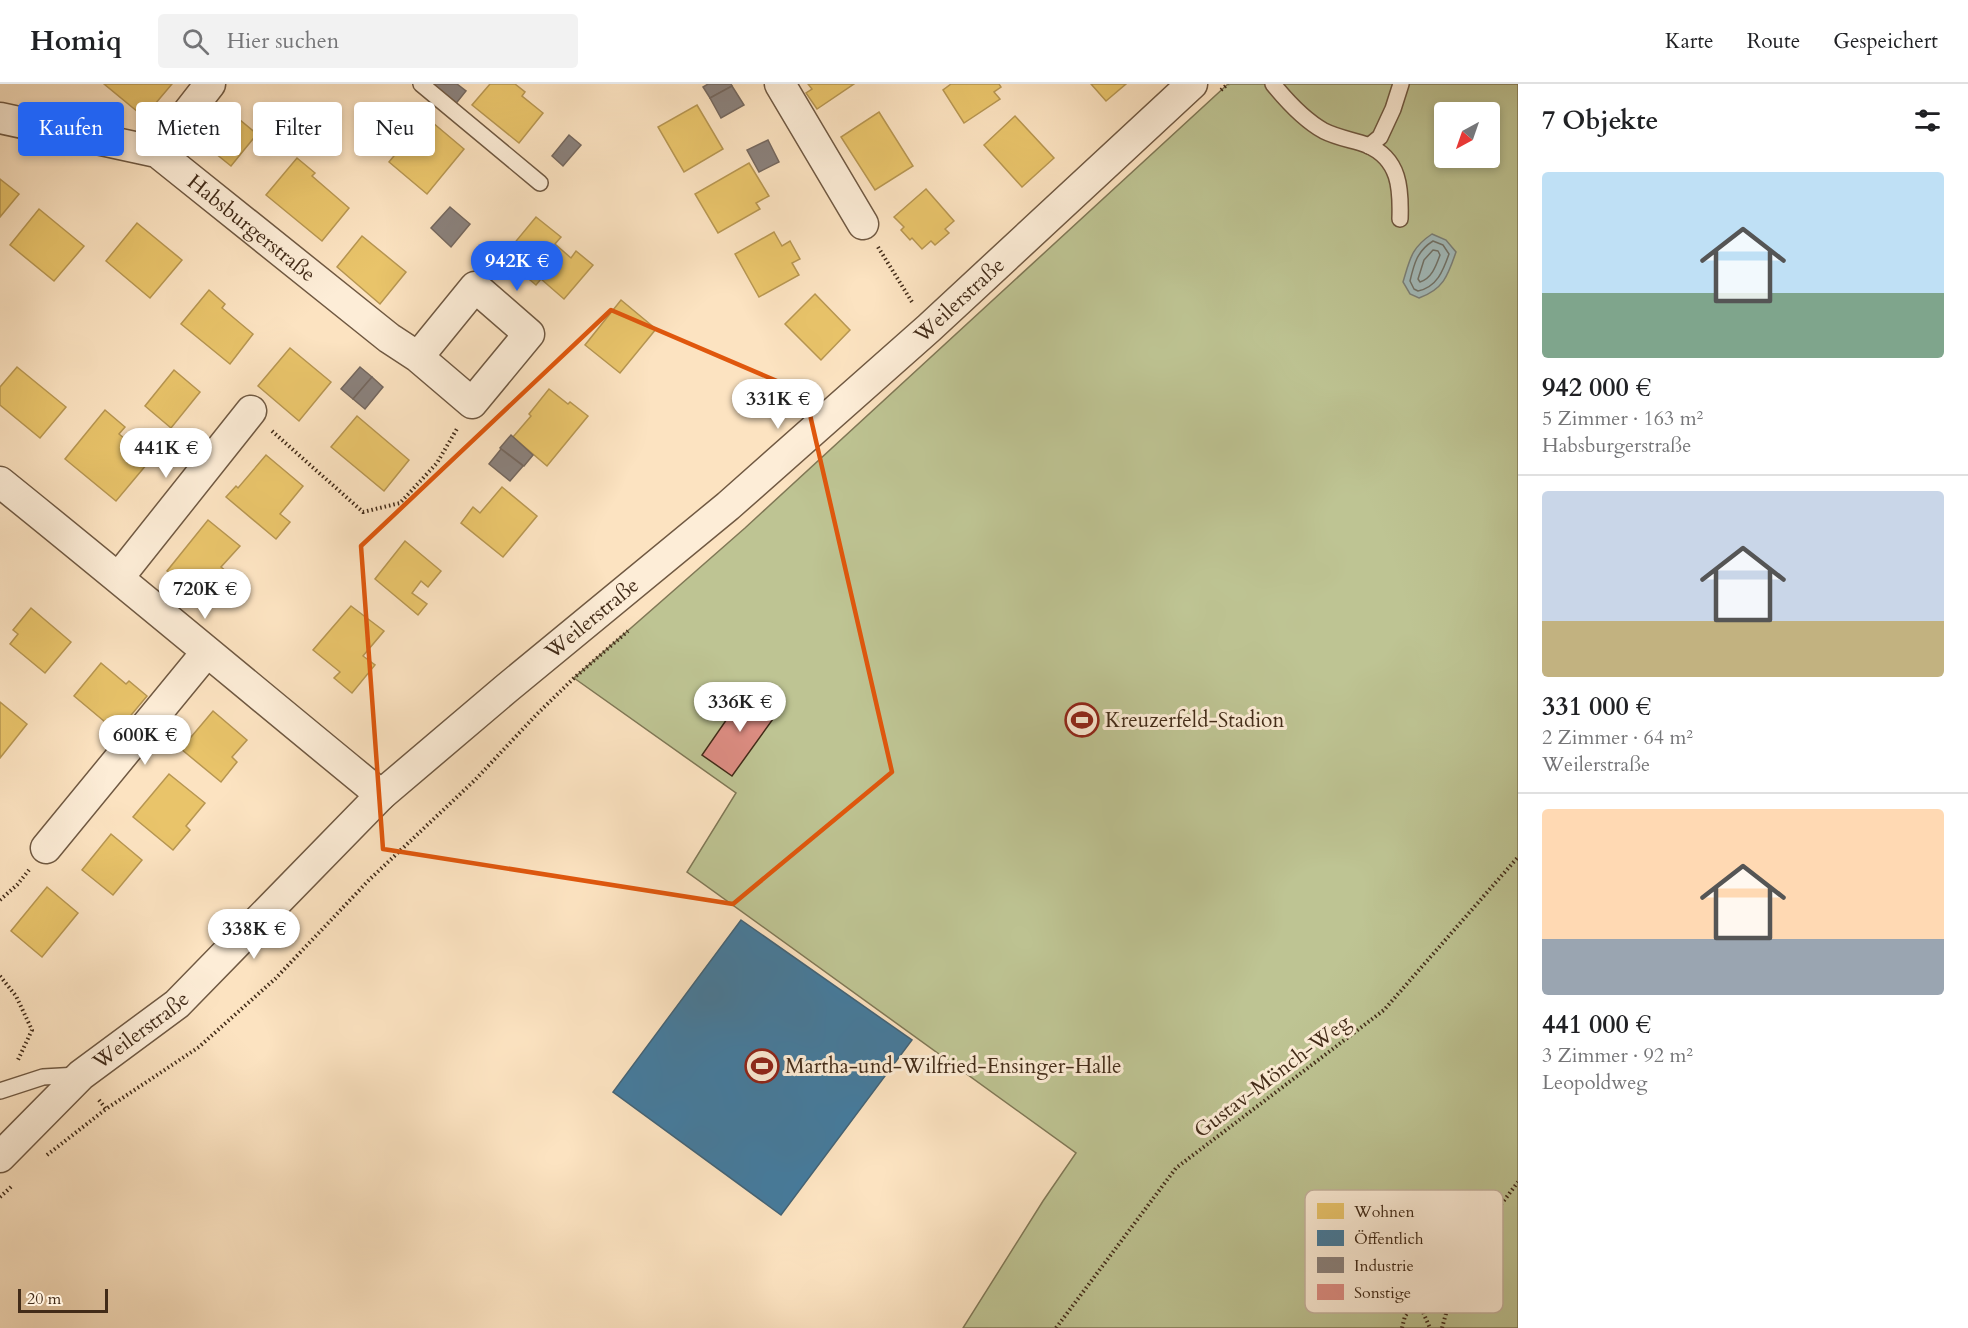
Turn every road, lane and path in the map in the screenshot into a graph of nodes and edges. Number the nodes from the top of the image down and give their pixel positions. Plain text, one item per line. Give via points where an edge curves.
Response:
1 (210, 84) edge
2 (421, 84) edge
3 (780, 84) edge
4 (1192, 84) edge
5 (1273, 84) edge
6 (1401, 84) edge
7 (196, 102) edge
8 (0, 118) edge
9 (1369, 146) junction
10 (136, 147) edge
11 (162, 156) edge
12 (540, 183) dead end
13 (1400, 219) dead end
14 (863, 224) joint
15 (929, 328) junction
16 (418, 357) junction
17 (472, 403) junction
18 (251, 411) joint
19 (0, 482) edge
20 (119, 577) junction
21 (206, 653) junction
22 (536, 715) dead end
23 (381, 795) junction
24 (46, 848) joint
25 (1518, 857) edge
26 (0, 900) edge
27 (0, 976) edge
28 (81, 1075) junction
29 (3, 1090) edge
30 (106, 1109) junction
31 (0, 1157) edge
32 (44, 1158) dead end
33 (18, 1180) dead end
34 (1518, 1182) edge
35 (0, 1197) edge
36 (1503, 1202) edge
37 (1408, 1313) edge
38 (1423, 1313) edge
39 (1446, 1313) edge
40 (1056, 1328) edge
41 (1402, 1328) edge
42 (1430, 1328) edge
43 (1442, 1328) edge

1 - 7 street
2 - 12 lane
3 - 14 street
4 - 15 street, Weilerstraße
5 - 9 lane via 1322,130
6 - 9 lane via 1380,136
8 - 10 street, Habsburgerstraße
9 - 13 lane via 1392,163 1401,190
11 - 16 street, Habsburgerstraße
14 - 15 path
15 - 23 street, Weilerstraße via 728,506
16 - 17 street, Habsburgerstraße
16 - 17 street via 475,287 529,334
17 - 18 path via 437,464 400,503 363,512
18 - 20 street
19 - 20 street
20 - 21 street
21 - 23 street
21 - 24 street
22 - 30 path via 275,979 200,1047
23 - 28 street, Weilerstraße via 177,1004
24 - 26 path
25 - 40 path, Gustav-Mönch-Weg via 1384,1010 1176,1168
27 - 29 path via 16,996 32,1030
28 - 29 lane via 44,1077
28 - 30 path
28 - 31 street, Weilerstraße
30 - 32 path
33 - 35 path
34 - 36 path
37 - 41 path
38 - 42 path
39 - 43 path

